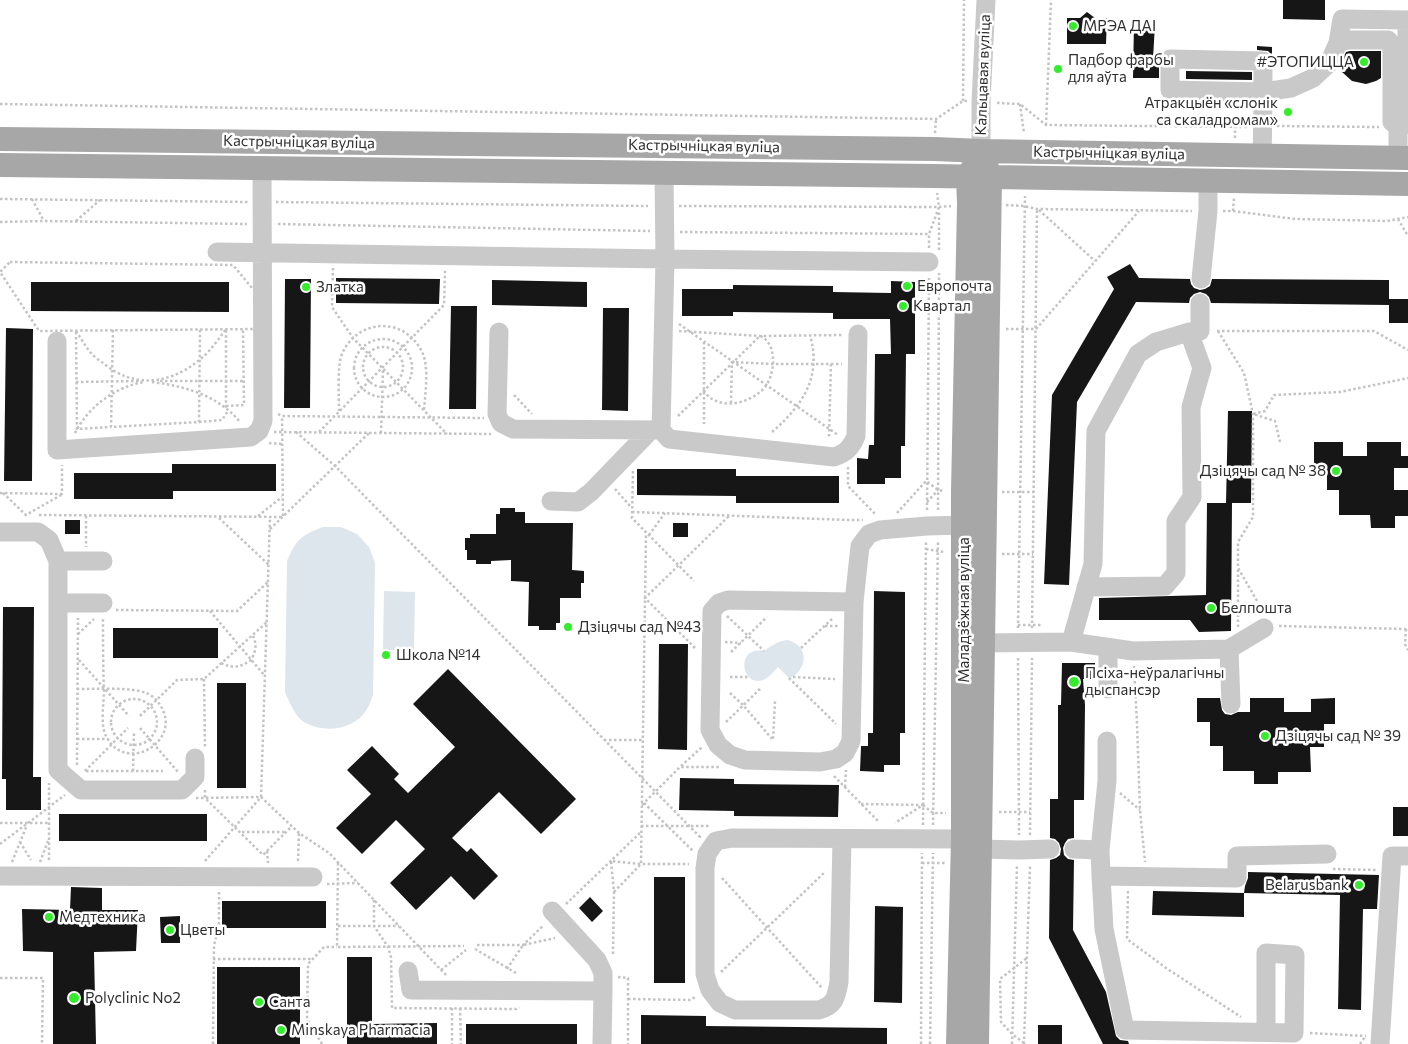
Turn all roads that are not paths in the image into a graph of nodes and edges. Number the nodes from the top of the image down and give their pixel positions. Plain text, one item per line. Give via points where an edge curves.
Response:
1 (992, 0) edge
2 (985, 9) edge
3 (1338, 43) junction
4 (1263, 92) junction
5 (1398, 127) junction
6 (0, 139) edge
7 (981, 151) junction
8 (1262, 155) junction
9 (1403, 158) edge
10 (0, 166) edge
11 (262, 169) junction
12 (664, 174) junction
13 (979, 177) junction
14 (1208, 180) junction
15 (1408, 184) edge
16 (217, 252) dead end
17 (262, 253) junction
18 (665, 259) junction
19 (936, 261) road end
20 (1201, 279) dead end
21 (1200, 303) dead end
22 (499, 332) dead end
23 (1202, 332) junction
24 (858, 334) road end
25 (57, 341) dead end
26 (656, 430) junction
27 (551, 501) dead end
28 (964, 525) junction
29 (0, 532) edge
30 (58, 561) junction
31 (103, 561) dead end
32 (1086, 587) junction
33 (854, 602) junction
34 (58, 603) junction
35 (104, 610) road end
36 (1267, 624) road end
37 (1070, 642) junction
38 (984, 643) junction
39 (1108, 648) junction
40 (1229, 649) junction
41 (1108, 689) dead end
42 (1231, 704) dead end
43 (1108, 741) dead end
44 (200, 753) road end
45 (971, 844) junction
46 (842, 847) junction
47 (1050, 849) dead end
48 (1074, 849) dead end
49 (1100, 850) junction
50 (1408, 856) edge
51 (1328, 861) road end
52 (6, 869) edge
53 (1101, 876) junction
54 (312, 877) dead end
55 (554, 912) road end
56 (408, 971) dead end
57 (602, 991) junction
58 (1266, 1032) junction
59 (602, 1044) edge
60 (958, 1044) edge
61 (977, 1044) edge
62 (1380, 1044) edge

1 - 2 street, Кальцавая вуліца
2 - 7 street, Кальцавая вуліца via 972,101
3 - 4 street via 1329,63 1312,78 1291,88
3 - 5 street via 1388,40 1392,45 1392,122
3 - 5 street via 1342,19 1407,20 1407,124
4 - 4 street via 1263,61 1170,59 1170,90
4 - 8 street
5 - 9 street
6 - 7 main road, Кастрычніцкая вуліца
7 - 8 main road, Кастрычніцкая вуліца
7 - 13 main road
8 - 9 main road, Кастрычніцкая вуліца
10 - 11 main road, Кастрычніцкая вуліца
11 - 12 main road, Кастрычніцкая вуліца
11 - 17 street
12 - 13 main road, Кастрычніцкая вуліца
12 - 18 street
13 - 14 main road, Кастрычніцкая вуліца
13 - 28 main road, Маладзёжная вуліца via 969,204
13 - 38 main road, Маладзёжная вуліца via 985,482
14 - 15 main road, Кастрычніцкая вуліца
14 - 20 street
16 - 17 street
17 - 18 street
17 - 25 street via 263,421 259,431 251,437 57,450
18 - 19 street
18 - 26 street
21 - 23 street
22 - 26 street via 497,414 501,423 513,429
23 - 32 street via 1156,342 1138,354 1096,431 1093,564
23 - 32 street via 1202,368 1191,407 1192,497 1176,521 1176,572 1165,586
24 - 26 street via 856,436 843,454 834,457 669,439
26 - 27 street via 578,502
28 - 33 street via 880,530 869,534 860,546
28 - 45 main road, Маладзёжная вуліца
29 - 30 street via 38,532 49,540
30 - 31 street
30 - 34 street
32 - 37 street
33 - 33 street via 728,600 719,603 712,611 710,730 718,745 730,755 745,760 820,762 836,759 845,753 852,741
34 - 35 street
34 - 44 street via 58,770 81,790 182,790 195,776
36 - 40 street
37 - 38 street via 1018,634
37 - 39 street
38 - 45 main road, Маладзёжная вуліца
39 - 40 street via 1134,651
39 - 41 street
40 - 42 street
43 - 49 street
45 - 46 street via 928,839
45 - 47 street via 1019,850
45 - 60 main road, Маладзёжная вуліца
45 - 61 main road, Маладзёжная вуліца
46 - 46 street via 836,997 828,1007 819,1010 735,1010 720,1003 710,990 705,974 705,868 707,854 716,841 732,838
48 - 49 street
49 - 53 street
50 - 62 street via 1392,856
51 - 53 street via 1237,856 1237,878
52 - 54 street
53 - 58 street via 1104,930 1126,1030
55 - 57 street via 597,960 603,973
56 - 57 street via 411,990
57 - 59 street
58 - 58 street via 1294,1033 1295,954 1266,953

